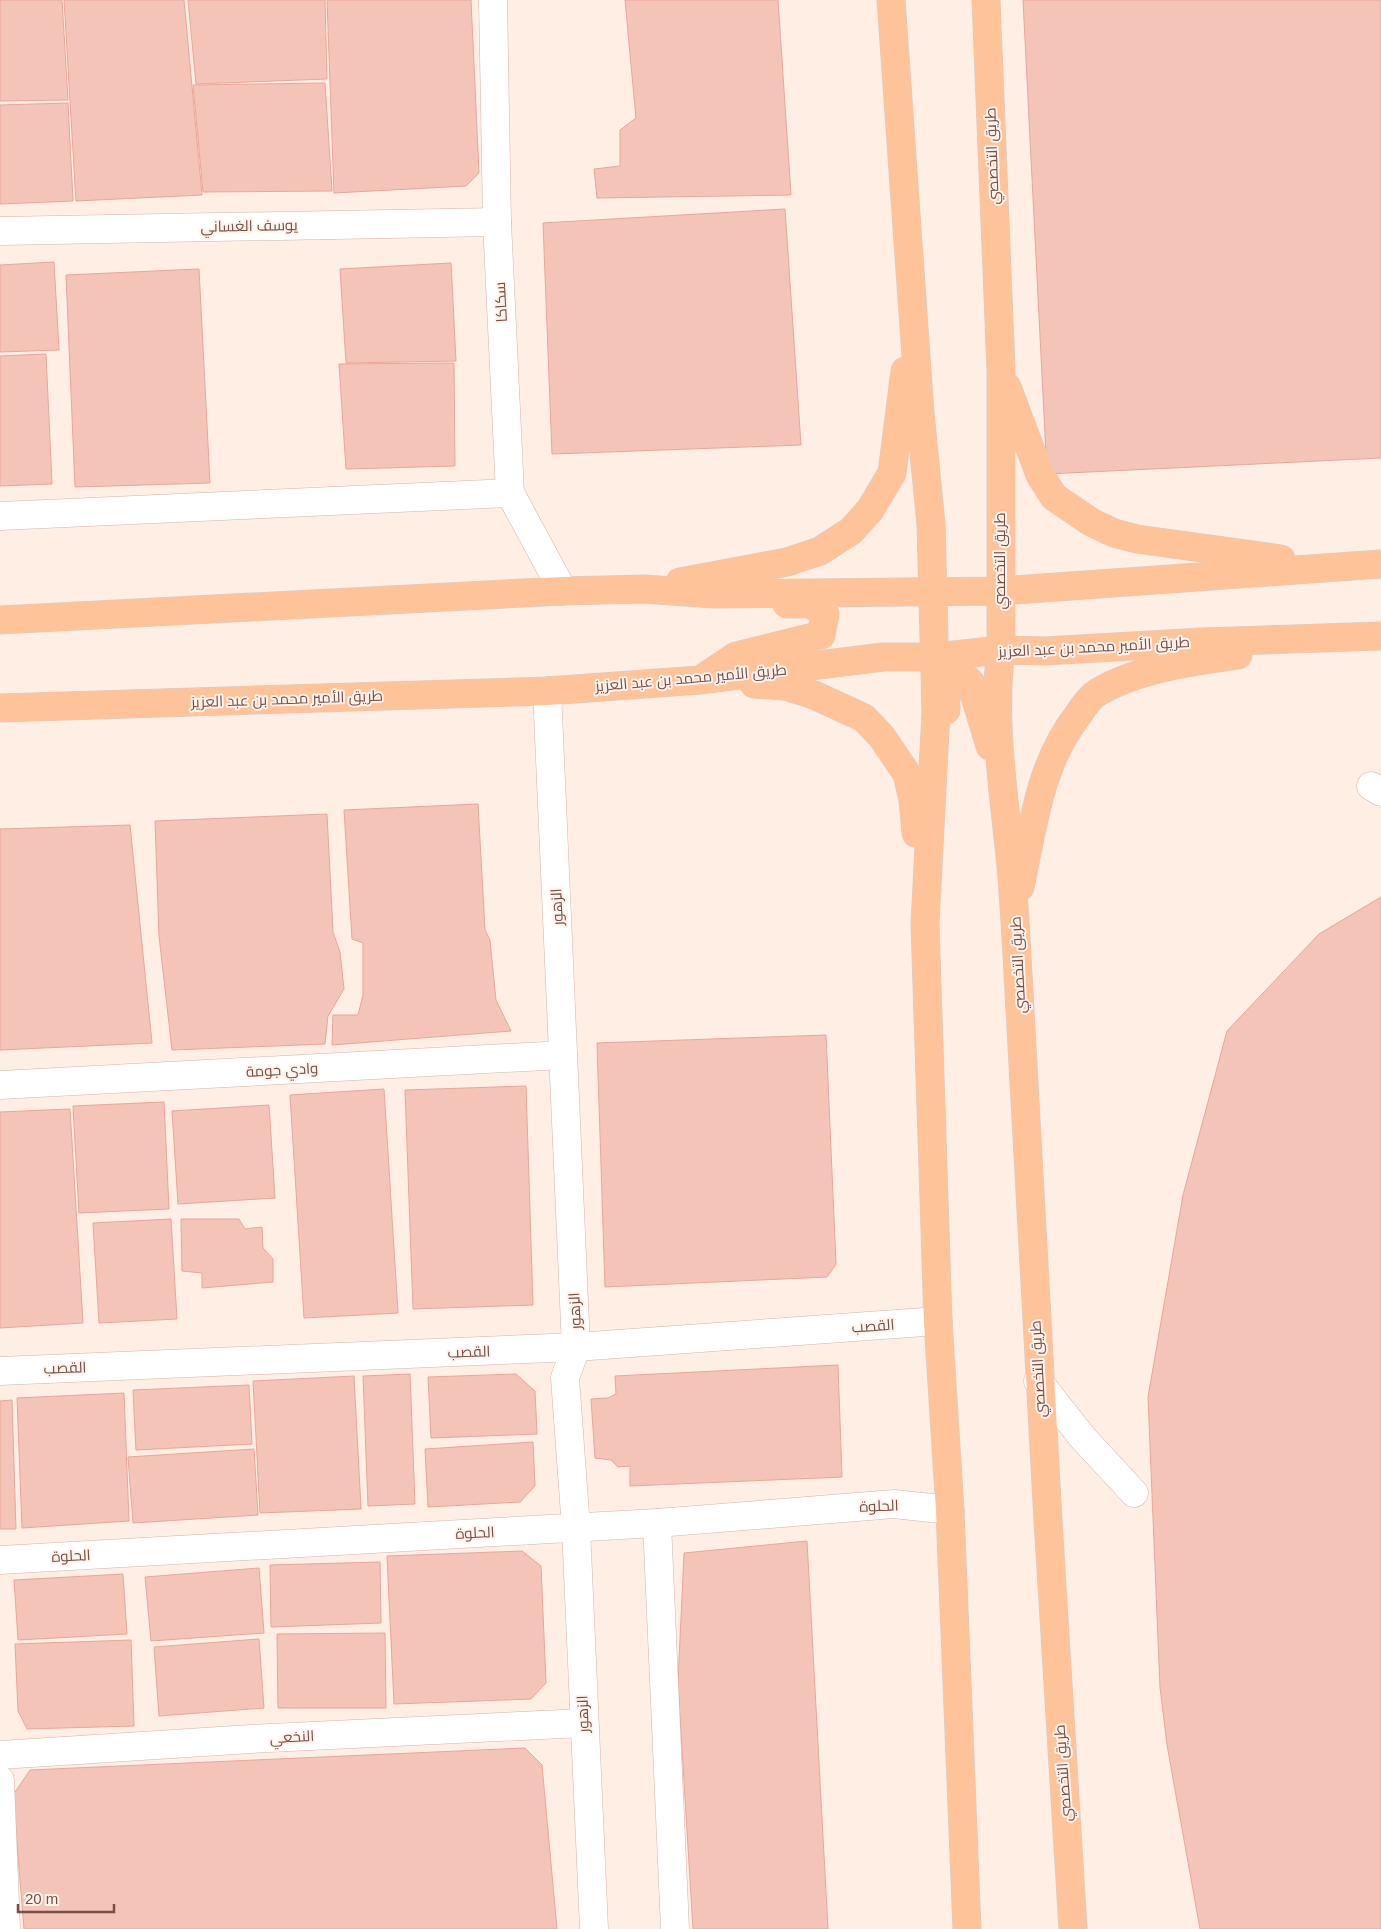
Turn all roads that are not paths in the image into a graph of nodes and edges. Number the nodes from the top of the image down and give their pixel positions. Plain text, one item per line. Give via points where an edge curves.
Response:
1 (493, 0) edge
2 (891, 0) edge
3 (986, 0) edge
4 (498, 222) junction
5 (0, 231) edge
6 (914, 308) junction
7 (1001, 370) junction
8 (510, 493) junction
9 (0, 516) edge
10 (1381, 564) edge
11 (1332, 566) junction
12 (644, 589) junction
13 (563, 591) junction
14 (1000, 591) junction
15 (931, 592) junction
16 (714, 594) junction
17 (0, 620) edge
18 (1381, 636) edge
19 (1345, 639) junction
20 (1381, 645) edge
21 (1001, 650) junction
22 (935, 657) junction
23 (700, 680) junction
24 (546, 692) junction
25 (0, 708) edge
26 (933, 770) junction
27 (1002, 786) junction
28 (1015, 910) junction
29 (925, 924) junction
30 (563, 1055) junction
31 (0, 1085) edge
32 (938, 1321) junction
33 (576, 1347) junction
34 (0, 1371) edge
35 (1038, 1381) junction
36 (1134, 1493) dead end
37 (950, 1510) junction
38 (657, 1523) junction
39 (576, 1528) junction
40 (0, 1560) edge
41 (583, 1723) junction
42 (0, 1755) edge
43 (0, 1780) edge
44 (6, 1929) edge
45 (594, 1929) edge
46 (675, 1929) edge
47 (967, 1929) edge
48 (1073, 1929) edge

1 - 4 street, سكاكا
2 - 6 main road
3 - 7 main road, طريق التخصصي
4 - 5 street, يوسف الغساني
4 - 8 street, سكاكا
6 - 12 main road via 892,473 870,510 850,532 820,551 786,562
6 - 15 main road via 930,524
7 - 11 main road via 1040,475 1054,497 1069,508 1114,533 1137,539
7 - 14 main road, طريق التخصصي
8 - 9 street
8 - 13 street, سكاكا
10 - 11 main road
11 - 14 main road
12 - 13 main road
12 - 16 main road
13 - 17 main road
14 - 15 main road
14 - 21 main road, طريق التخصصي
15 - 16 main road
15 - 22 main road
16 - 23 main road via 764,603 810,604 825,614 821,635 736,656
18 - 19 main road, طريق الأمير محمد بن عبد العزيز
19 - 20 street
19 - 21 main road, طريق الأمير محمد بن عبد العزيز
19 - 28 main road via 1186,663 1137,676 1096,693 1070,724 1050,760 1038,798
21 - 22 main road, طريق الأمير محمد بن عبد العزيز
21 - 27 main road, طريق التخصصي via 997,682
22 - 23 main road, طريق الأمير محمد بن عبد العزيز via 883,657
22 - 26 main road
23 - 24 main road, طريق الأمير محمد بن عبد العزيز
23 - 29 main road via 785,686 814,695 864,718 882,737 900,761 913,800
24 - 25 main road, طريق الأمير محمد بن عبد العزيز
24 - 30 street, الزهور
26 - 27 main road via 947,706 946,681 959,674 971,683
26 - 29 main road
27 - 28 main road, طريق التخصصي
28 - 35 main road, طريق التخصصي
29 - 32 main road
30 - 31 street, وادي جومة
30 - 33 street, الزهور
32 - 33 street, القصب
32 - 37 main road
33 - 34 street, القصب
33 - 39 street, الزهور via 565,1378
35 - 36 street via 1083,1438
35 - 48 main road, طريق التخصصي
37 - 38 street, الحلوة via 894,1504
37 - 47 main road
38 - 39 street, الحلوة
38 - 46 street
39 - 40 street, الحلوة
39 - 41 street, الزهور
41 - 42 street, النخعي
41 - 45 street, الزهور
43 - 44 street

